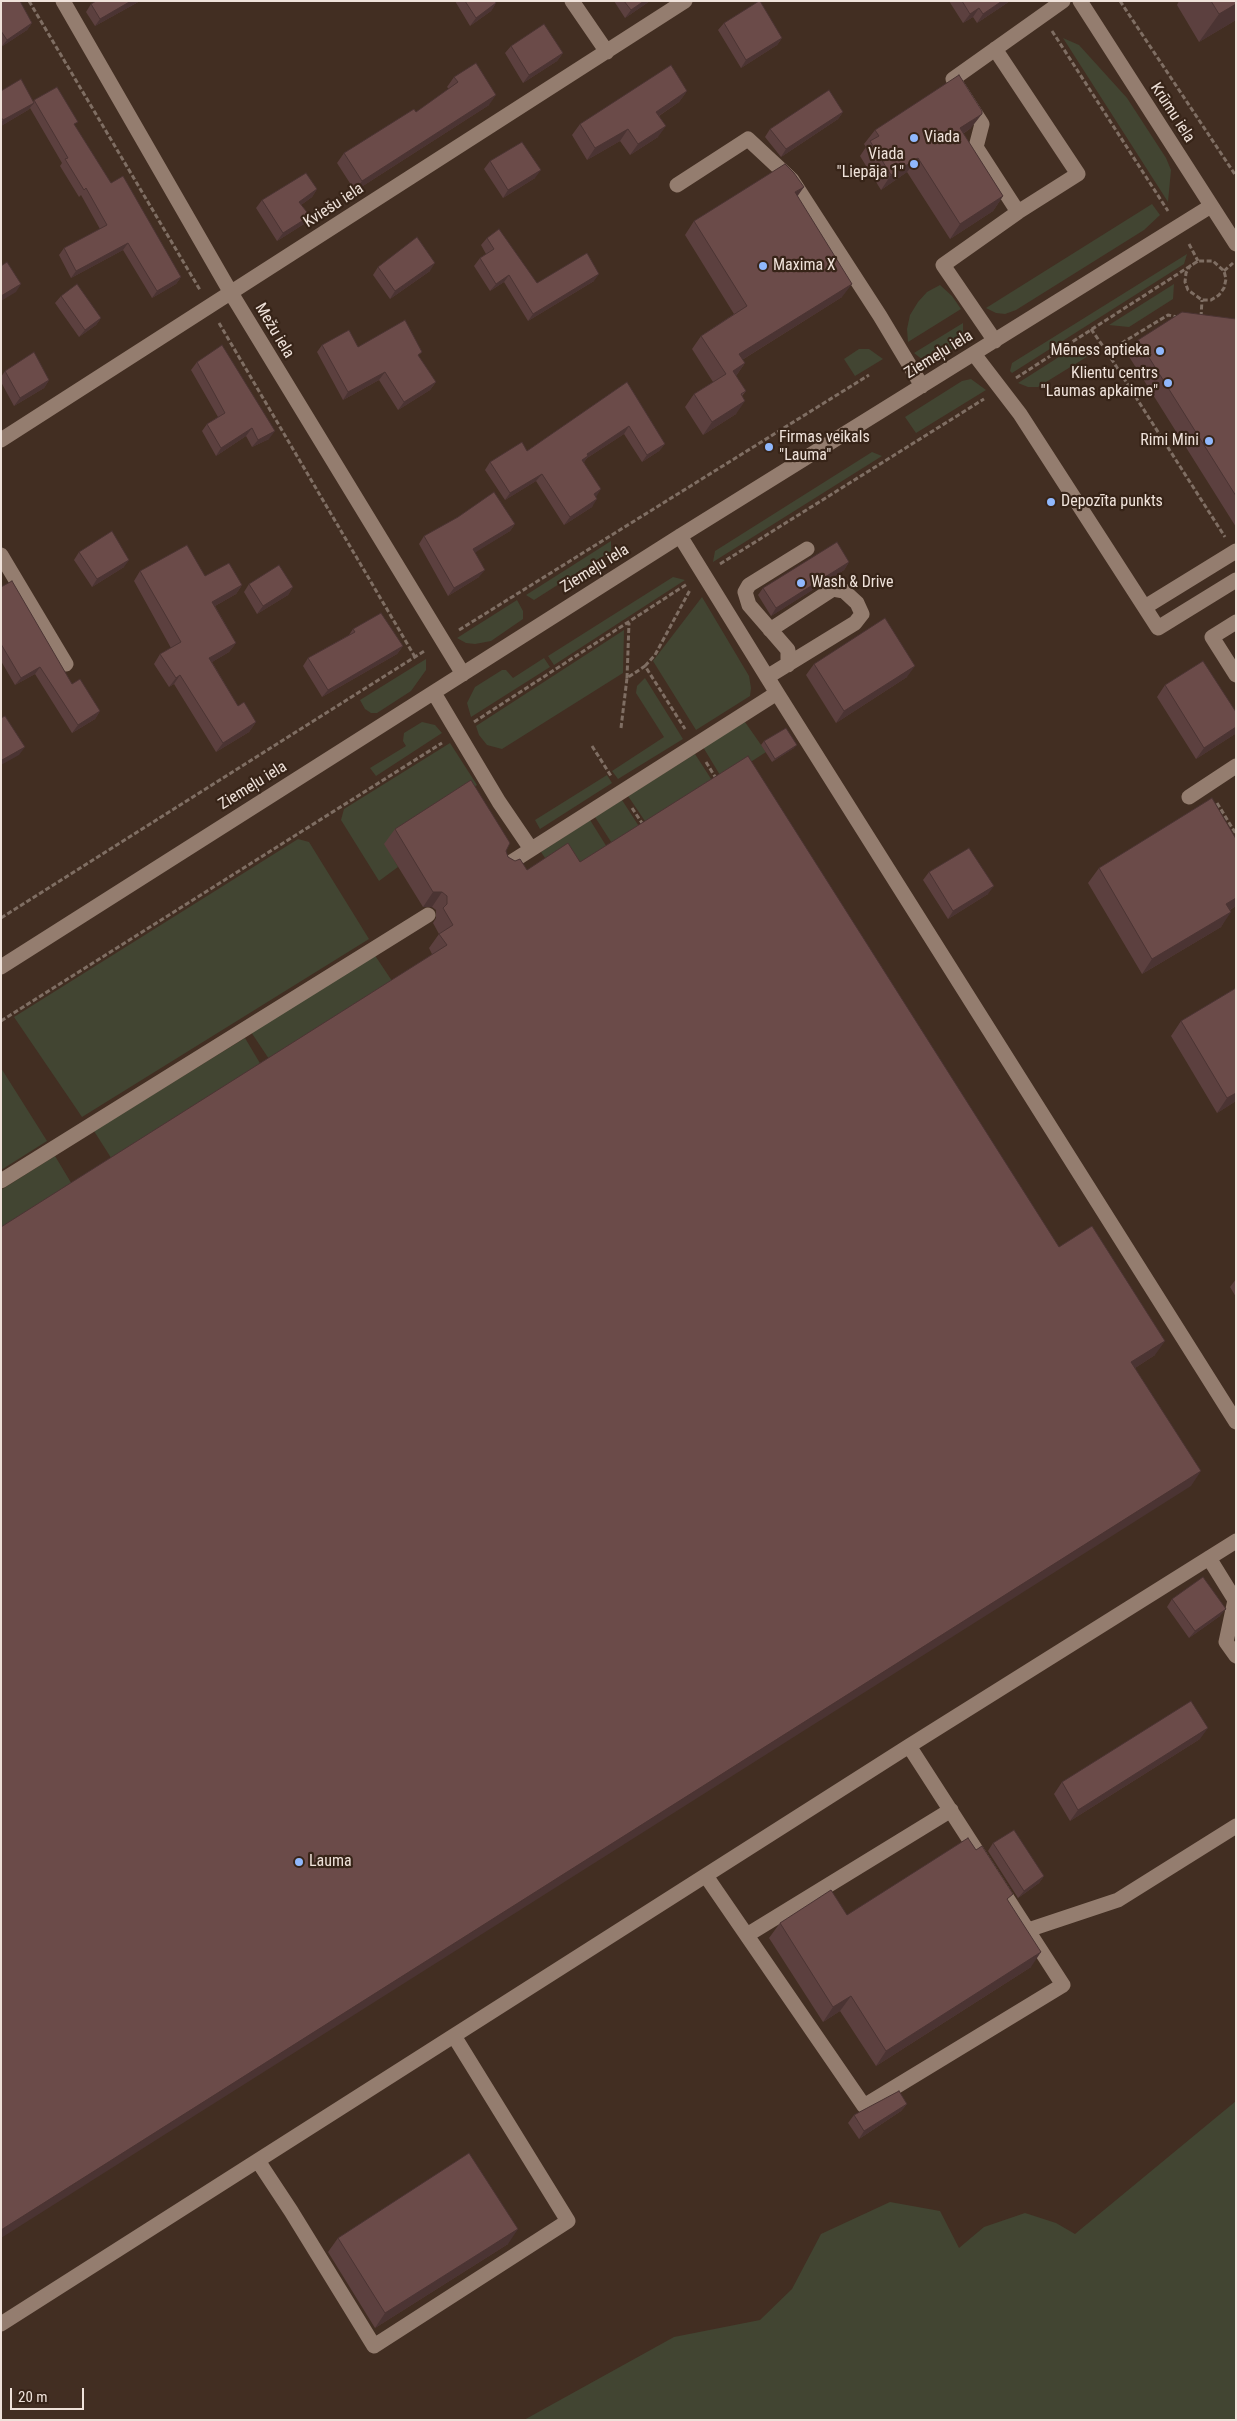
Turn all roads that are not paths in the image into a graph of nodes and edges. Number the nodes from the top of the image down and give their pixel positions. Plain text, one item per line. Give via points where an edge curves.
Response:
1 (64, 1) edge
2 (572, 1) edge
3 (685, 1) edge
4 (1063, 1) edge
5 (1080, 1) edge
6 (995, 49) junction
7 (607, 52) junction
8 (677, 185) dead end
9 (1211, 206) junction
10 (1018, 212) junction
11 (1236, 244) edge
12 (231, 293) junction
13 (995, 341) junction
14 (974, 354) junction
15 (922, 386) junction
16 (1, 440) edge
17 (680, 536) junction
18 (1232, 546) edge
19 (807, 549) dead end
20 (1, 555) edge
21 (1236, 580) edge
22 (1145, 607) junction
23 (1236, 622) edge
24 (770, 630) junction
25 (66, 664) dead end
26 (788, 665) junction
27 (463, 674) junction
28 (1236, 676) edge
29 (767, 678) junction
30 (434, 693) junction
31 (776, 693) junction
32 (1236, 766) edge
33 (1189, 797) dead end
34 (531, 849) junction
35 (505, 866) edge
36 (428, 915) dead end
37 (1, 967) edge
38 (1, 1181) edge
39 (1236, 1422) edge
40 (1236, 1542) edge
41 (1209, 1558) junction
42 (1236, 1656) edge
43 (910, 1746) junction
44 (951, 1810) junction
45 (1236, 1826) edge
46 (706, 1876) junction
47 (1028, 1930) junction
48 (747, 1935) junction
49 (454, 2036) junction
50 (258, 2161) junction
51 (1, 2324) edge

1 - 12 street, Mežu iela
2 - 7 street
3 - 7 street, Kviešu iela
4 - 6 street
5 - 9 street, Krūmu iela
6 - 10 street via 953,79 982,124 976,147
6 - 10 street via 1078,174
7 - 12 street, Kviešu iela
8 - 15 street via 748,139 792,180
9 - 11 street, Krūmu iela
9 - 13 street, Ziemeļu iela
10 - 13 street via 943,265
12 - 16 street, Kviešu iela
12 - 27 street, Mežu iela
13 - 14 street, Ziemeļu iela
14 - 15 street, Ziemeļu iela
14 - 22 street via 1020,414
15 - 17 street, Ziemeļu iela
17 - 27 street, Ziemeļu iela
17 - 29 street via 701,576
18 - 22 street
19 - 24 street via 749,585 744,592 749,605
20 - 25 street
21 - 22 street via 1158,628
23 - 28 street via 1212,637
24 - 26 street via 788,650
24 - 26 street via 833,589 844,591 857,603 862,614 855,623
26 - 29 street
27 - 30 street, Ziemeļu iela
29 - 31 street
30 - 34 street
30 - 37 street, Ziemeļu iela
31 - 34 street
31 - 39 street
32 - 33 street
34 - 35 street
36 - 38 street
40 - 41 street
41 - 42 street via 1236,1600 1226,1642
41 - 43 street
43 - 44 street
43 - 46 street
44 - 47 street
44 - 48 street
45 - 47 street via 1118,1900
46 - 48 street
46 - 49 street
47 - 48 street via 1063,1985 864,2106
49 - 50 street
49 - 50 street via 568,2221 374,2346
50 - 51 street

